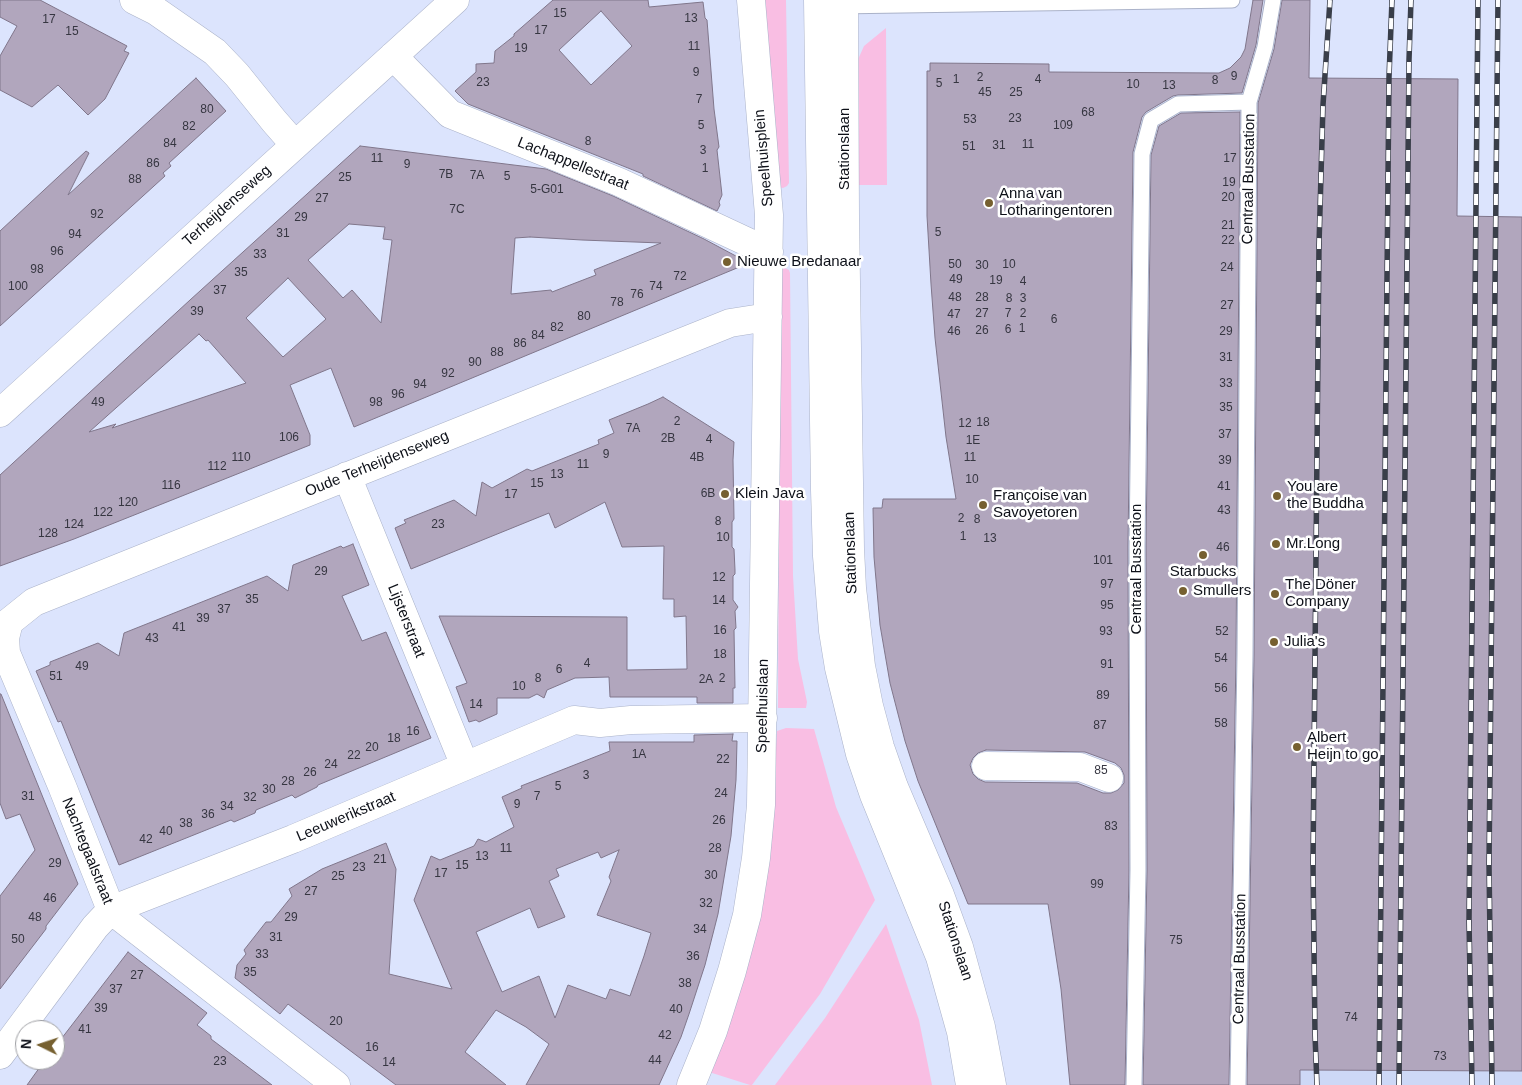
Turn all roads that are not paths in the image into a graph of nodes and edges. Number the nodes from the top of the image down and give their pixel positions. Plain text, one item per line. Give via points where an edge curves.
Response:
1 (134, 0) edge
2 (455, 0) edge
3 (751, 0) edge
4 (1232, 0) edge
5 (1273, 0) edge
6 (831, 3) edge
7 (393, 56) junction
8 (1249, 102) junction
9 (296, 145) junction
10 (769, 252) junction
11 (768, 317) junction
12 (0, 413) edge
13 (347, 476) junction
14 (4, 649) edge
15 (763, 718) junction
16 (465, 766) junction
17 (986, 766) dead end
18 (1109, 768) dead end
19 (111, 910) junction
20 (0, 1056) edge
21 (336, 1085) edge
22 (691, 1085) edge
23 (970, 1085) edge
24 (992, 1085) edge
25 (1134, 1085) edge
26 (1238, 1085) edge

1 - 9 street via 156,11 215,52
2 - 7 street, Terheijdenseweg
3 - 10 street, Speelhuisplein via 769,215
4 - 6 lane
5 - 8 lane via 1265,47
6 - 23 street, Stationslaan via 825,490 833,630 860,754 940,957 961,1032
6 - 24 street, Stationslaan via 845,215 850,549 861,666 880,747 894,787 959,946 981,1027
7 - 9 street, Terheijdenseweg
7 - 10 street, Lachappellestraat via 450,114 619,182
8 - 25 lane, Centraal Busstation via 1178,104 1151,120 1142,154
8 - 26 lane, Centraal Busstation
9 - 12 street, Terheijdenseweg
10 - 11 street, Speelhuisplein
11 - 13 street, Oude Terheijdenseweg via 730,323
11 - 15 street, Speelhuislaan
13 - 14 street, Oude Terheijdenseweg via 34,602 10,622
13 - 16 street, Lijsterstraat
14 - 19 street, Nachtegaalstraat
15 - 16 street, Leeuwerikstraat via 600,723 574,720
15 - 22 street, Speelhuislaan via 761,805 747,915 713,1031
16 - 19 street, Leeuwerikstraat via 293,839
17 - 18 street
19 - 20 street, Leeuwerikstraat
19 - 21 street, Nachtegaalstraat

